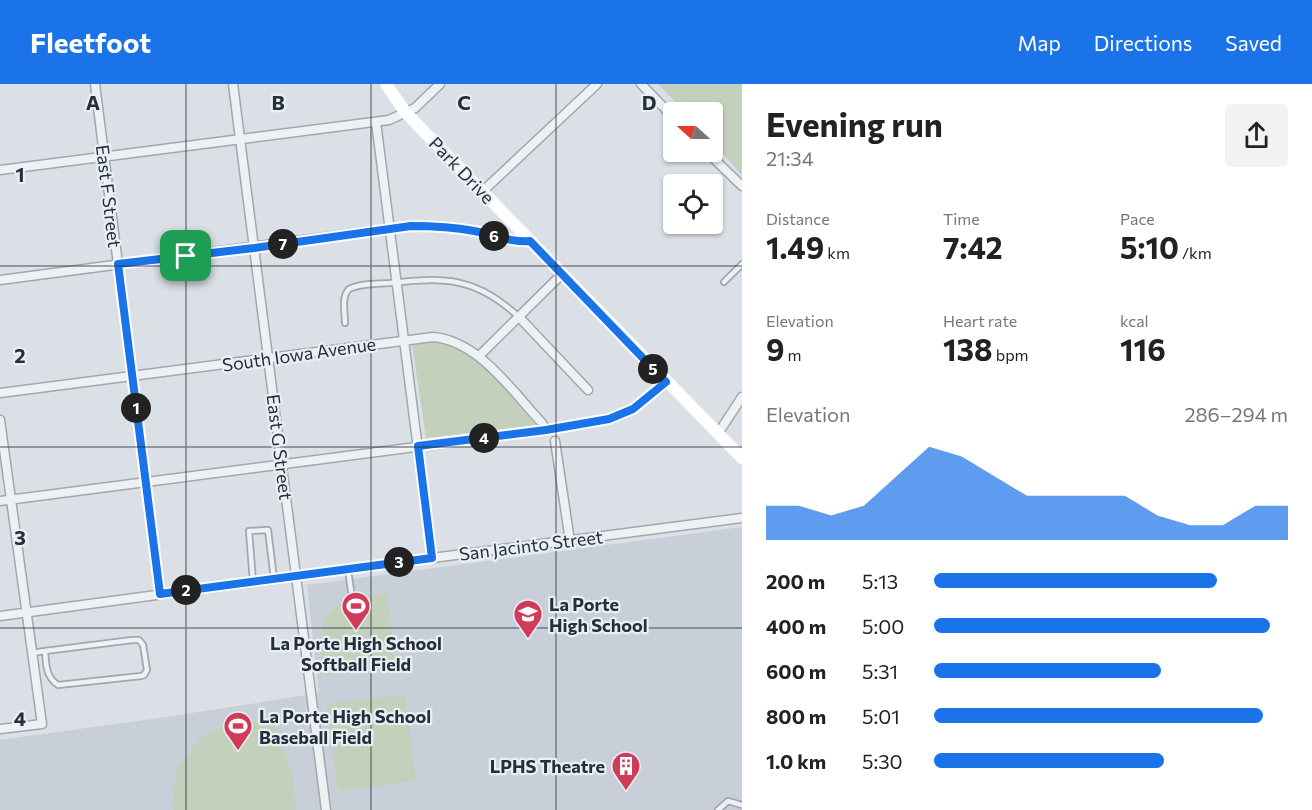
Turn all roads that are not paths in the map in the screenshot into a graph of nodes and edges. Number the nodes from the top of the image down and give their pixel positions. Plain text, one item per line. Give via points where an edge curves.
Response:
1 (95, 84) edge
2 (233, 84) edge
3 (386, 84) edge
4 (440, 84) edge
5 (597, 84) edge
6 (641, 84) edge
7 (663, 107) edge
8 (406, 113) junction
9 (376, 122) junction
10 (240, 138) junction
11 (104, 156) junction
12 (717, 162) edge
13 (0, 170) edge
14 (742, 186) edge
15 (483, 191) junction
16 (390, 229) junction
17 (530, 241) junction
18 (254, 248) junction
19 (118, 264) junction
20 (742, 264) edge
21 (562, 274) junction
22 (0, 280) edge
23 (397, 282) junction
24 (724, 282) dead end
25 (519, 317) junction
26 (345, 323) dead end
27 (404, 339) junction
28 (480, 356) junction
29 (268, 359) junction
30 (132, 375) junction
31 (666, 382) junction
32 (588, 390) dead end
33 (0, 393) edge
34 (742, 397) edge
35 (0, 420) edge
36 (546, 430) junction
37 (719, 432) junction
38 (555, 441) dead end
39 (418, 446) junction
40 (742, 458) edge
41 (282, 464) junction
42 (146, 482) junction
43 (11, 500) junction
44 (0, 501) edge
45 (742, 518) edge
46 (570, 541) junction
47 (432, 558) junction
48 (348, 569) junction
49 (296, 577) junction
50 (274, 579) junction
51 (253, 582) junction
52 (351, 591) dead end
53 (160, 594) junction
54 (26, 613) junction
55 (0, 616) edge
56 (45, 651) junction
57 (32, 653) junction
58 (0, 729) edge
59 (742, 806) edge
60 (326, 810) edge
61 (718, 810) edge

1 - 11 street, East F Street
2 - 10 street, East G Street
3 - 8 street, Park Drive
4 - 8 street
5 - 15 street
6 - 7 street
8 - 9 street
8 - 15 street, Park Drive
9 - 10 street
9 - 16 street
10 - 11 street
10 - 18 street, East G Street
11 - 13 street
11 - 19 street, East F Street
12 - 14 street
15 - 17 street, Park Drive
16 - 17 street via 449,227
16 - 18 street
16 - 23 street
17 - 21 street, Park Drive
18 - 19 street
18 - 29 street, East G Street
19 - 22 street
19 - 30 street, East F Street
20 - 24 lane
21 - 25 street
21 - 31 street, Park Drive
23 - 25 lane via 426,279 461,283 494,298
23 - 26 lane via 349,289 344,298
23 - 27 street
25 - 28 street
25 - 32 street
27 - 28 street, South Iowa Avenue via 442,338
27 - 29 street, South Iowa Avenue
27 - 39 street
28 - 36 street, South Iowa Avenue
29 - 30 street, South Iowa Avenue
29 - 41 street, East G Street
30 - 33 street, South Iowa Avenue
30 - 42 street, East F Street
31 - 36 street via 633,409 609,419
31 - 37 street, Park Drive
34 - 37 street
35 - 43 street
36 - 39 street
37 - 40 street, Park Drive
38 - 46 street
39 - 41 street
39 - 47 street
41 - 42 street
41 - 49 street, East G Street
42 - 43 street
42 - 53 street, East F Street
43 - 44 street
43 - 54 street
45 - 46 street, San Jacinto Street
46 - 47 street, San Jacinto Street
47 - 48 street, San Jacinto Street
48 - 49 street, San Jacinto Street
48 - 52 lane
49 - 50 street, San Jacinto Street
49 - 60 street, East G Street
50 - 51 street, San Jacinto Street
50 - 51 lane via 268,530 249,531
51 - 53 street, San Jacinto Street
53 - 54 street, San Jacinto Street
54 - 55 street, San Jacinto Street
54 - 57 street
56 - 56 lane via 139,640 147,670 141,676 58,685 47,672
56 - 57 lane
57 - 58 street via 42,724
59 - 61 lane via 728,801

